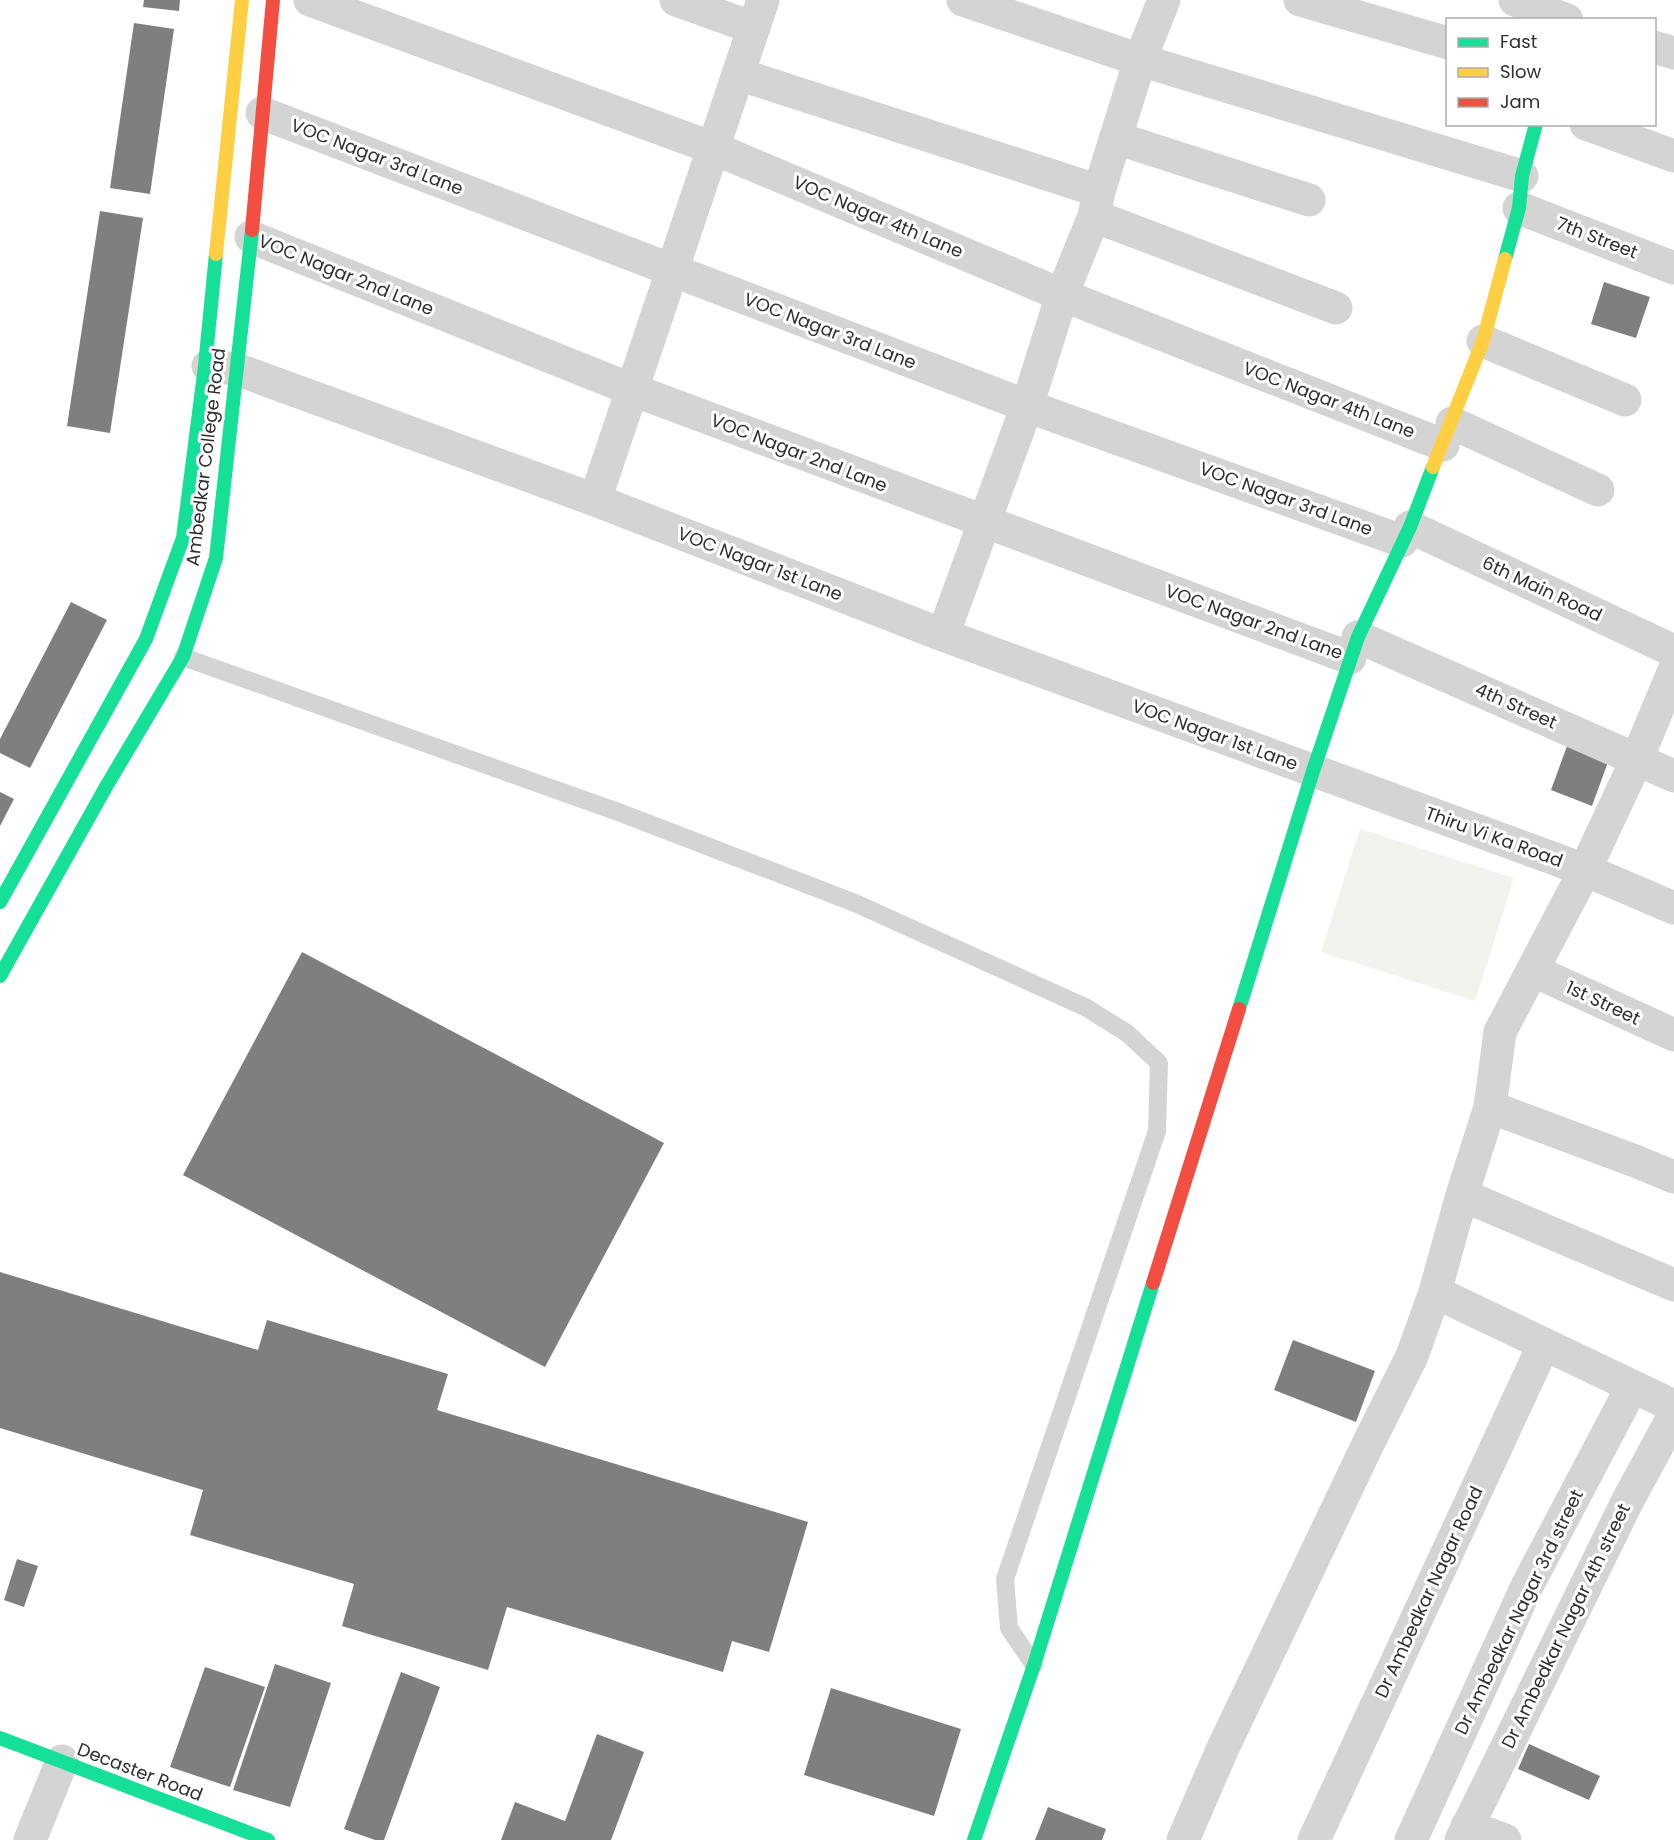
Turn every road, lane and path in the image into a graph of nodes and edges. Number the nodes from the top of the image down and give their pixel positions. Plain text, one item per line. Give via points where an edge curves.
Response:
1 (242, 0) edge
2 (273, 0) edge
3 (310, 0) edge
4 (676, 0) edge
5 (963, 0) edge
6 (1164, 0) edge
7 (1300, 0) edge
8 (1515, 0) edge
9 (1574, 0) edge
10 (759, 14) edge
11 (1562, 18) edge
12 (1568, 18) edge
13 (1446, 42) edge
14 (1656, 48) edge
15 (1674, 53) edge
16 (1140, 60) junction
17 (738, 74) junction
18 (262, 112) junction
19 (1536, 126) edge
20 (1592, 126) edge
21 (1116, 138) junction
22 (713, 148) junction
23 (1674, 156) edge
24 (1520, 192) junction
25 (1309, 200) dead end
26 (1097, 204) junction
27 (251, 237) junction
28 (1674, 268) edge
29 (673, 270) junction
30 (1062, 295) junction
31 (1336, 308) dead end
32 (1483, 340) junction
33 (220, 368) junction
34 (633, 390) junction
35 (1626, 400) dead end
36 (1027, 406) junction
37 (1448, 434) junction
38 (1598, 490) dead end
39 (595, 500) junction
40 (985, 523) junction
41 (1406, 534) junction
42 (944, 635) junction
43 (1354, 648) junction
44 (1674, 651) edge
45 (183, 657) junction
46 (1674, 670) edge
47 (1637, 759) junction
48 (1313, 771) junction
49 (1674, 776) edge
50 (1585, 870) junction
51 (0, 902) edge
52 (1674, 908) edge
53 (1533, 970) junction
54 (0, 976) edge
55 (1674, 1035) edge
56 (1490, 1107) junction
57 (1674, 1177) edge
58 (1462, 1195) junction
59 (1674, 1285) edge
60 (1435, 1292) junction
61 (1544, 1344) junction
62 (1632, 1386) junction
63 (1674, 1406) edge
64 (1674, 1415) edge
65 (1034, 1665) junction
66 (0, 1738) edge
67 (62, 1761) junction
68 (1464, 1833) edge
69 (30, 1840) edge
70 (268, 1840) edge
71 (974, 1840) edge
72 (1183, 1840) edge
73 (1314, 1840) edge
74 (1411, 1840) edge
75 (1505, 1840) edge

1 - 33 street, Ambedkar College Road
2 - 18 street, Ambedkar College Road
3 - 22 street, VOC Nagar 4th Lane
4 - 10 street
5 - 16 street, 7th Street
6 - 16 street
7 - 13 street
8 - 11 street
9 - 12 street
10 - 17 street
14 - 15 street
16 - 21 street
16 - 24 street, 7th Street
17 - 22 street
17 - 26 street
18 - 27 street, Ambedkar College Road
18 - 29 street, VOC Nagar 3rd Lane
19 - 24 street
20 - 23 street
21 - 25 street
21 - 26 street
22 - 29 street
22 - 30 street, VOC Nagar 4th Lane
24 - 28 street, 7th Street
24 - 32 street
26 - 30 street
26 - 31 street
27 - 33 street, Ambedkar College Road
27 - 34 street, VOC Nagar 2nd Lane
29 - 34 street
29 - 36 street, VOC Nagar 3rd Lane
30 - 36 street
30 - 37 street, VOC Nagar 4th Lane
32 - 35 street
32 - 37 street
33 - 39 street, VOC Nagar 1st Lane
33 - 45 street, Ambedkar College Road via 216,558
33 - 51 street, Ambedkar College Road via 183,538 146,639
34 - 39 street
34 - 40 street, VOC Nagar 2nd Lane
36 - 40 street
36 - 41 street, VOC Nagar 3rd Lane
37 - 38 street, VOC Nagar 4th Lane
37 - 41 street
39 - 42 street, VOC Nagar 1st Lane
40 - 42 street
40 - 43 street, VOC Nagar 2nd Lane
41 - 43 street
41 - 44 street, 6th Main Road
42 - 48 street, VOC Nagar 1st Lane
43 - 47 street, 4th Street
43 - 48 street
45 - 54 street, Ambedkar College Road
45 - 65 lane via 621,813 855,903 1085,1007 1127,1033 1159,1063 1157,1131 1005,1579 1009,1628
46 - 47 street
47 - 49 street, 4th Street
47 - 50 street
48 - 50 street, Thiru Vi Ka Road
48 - 65 street
50 - 52 street, Thiru Vi Ka Road
50 - 53 street
53 - 55 street, 1st Street
53 - 56 street via 1500,1032
56 - 57 street
56 - 58 street
58 - 59 street
58 - 60 street
60 - 61 street
60 - 72 street via 1412,1356 1222,1750
61 - 62 street
61 - 73 street, Dr Ambedkar Nagar Road
62 - 63 street
62 - 74 street, Dr Ambedkar Nagar 3rd street via 1527,1586
64 - 68 street, Dr Ambedkar Nagar 4th street
65 - 71 street
66 - 67 street, Decaster Road
67 - 69 street
67 - 70 street, Decaster Road
68 - 75 street

